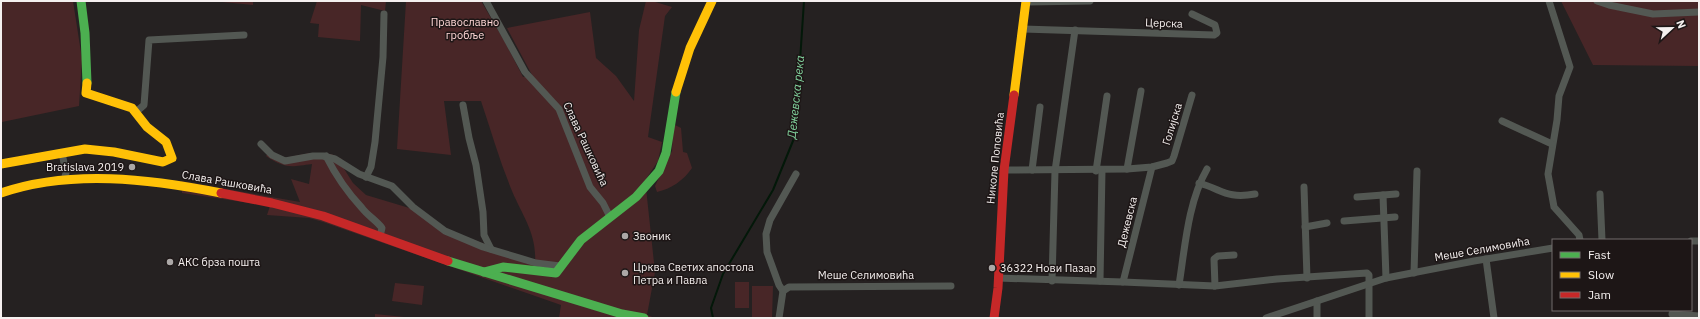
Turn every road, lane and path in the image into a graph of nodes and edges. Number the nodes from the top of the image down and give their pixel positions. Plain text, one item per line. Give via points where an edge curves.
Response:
1 (80, 1) edge
2 (486, 1) edge
3 (712, 1) edge
4 (1026, 1) edge
5 (1069, 1) edge
6 (1090, 1) edge
7 (1549, 1) edge
8 (1597, 1) edge
9 (1699, 12) edge
10 (384, 14) dead end
11 (1192, 14) dead end
12 (1023, 29) junction
13 (1075, 30) junction
14 (244, 35) dead end
15 (1141, 91) dead end
16 (1192, 94) dead end
17 (1106, 96) dead end
18 (463, 105) dead end
19 (1040, 107) dead end
20 (138, 115) junction
21 (1502, 121) dead end
22 (261, 144) dead end
23 (1552, 144) junction
24 (62, 153) junction
25 (326, 156) junction
26 (1, 164) edge
27 (1152, 167) junction
28 (1127, 169) junction
29 (1207, 169) dead end
30 (1004, 170) junction
31 (1032, 170) junction
32 (1099, 170) junction
33 (1055, 171) junction
34 (1417, 171) dead end
35 (796, 174) dead end
36 (366, 177) junction
37 (64, 180) junction
38 (1199, 183) junction
39 (1304, 187) dead end
40 (1, 193) edge
41 (1255, 194) dead end
42 (1396, 194) dead end
43 (1600, 194) dead end
44 (1383, 195) junction
45 (1356, 197) dead end
46 (610, 217) junction
47 (1395, 217) dead end
48 (1384, 218) junction
49 (1344, 221) dead end
50 (1327, 223) dead end
51 (1305, 227) junction
52 (380, 236) junction
53 (1580, 239) edge
54 (1602, 239) edge
55 (1552, 248) edge
56 (491, 249) junction
57 (1234, 255) dead end
58 (1486, 259) junction
59 (560, 266) junction
60 (484, 272) junction
61 (1414, 273) junction
62 (998, 278) junction
63 (1307, 278) junction
64 (1386, 278) junction
65 (1052, 280) junction
66 (1100, 281) junction
67 (1123, 282) junction
68 (1370, 283) junction
69 (1180, 285) junction
70 (951, 286) dead end
71 (1215, 286) junction
72 (783, 291) junction
73 (1317, 301) junction
74 (1673, 314) edge
75 (621, 316) edge
76 (1699, 316) edge
77 (644, 318) edge
78 (779, 318) edge
79 (994, 318) edge
80 (1267, 318) edge
81 (1317, 318) edge
82 (1370, 318) edge
83 (1494, 318) edge

1 - 20 main road via 87,69 86,93 132,108
2 - 46 street, Слава Рашковића via 525,72 558,109 590,187
3 - 46 main road via 674,98 667,149 659,170 644,191
4 - 5 street
4 - 12 main road, Николе Поповића
5 - 6 street
7 - 23 street via 1570,67 1558,96
8 - 9 street via 1653,14
10 - 36 street via 383,57 375,142 371,168
11 - 13 street, Церска via 1215,25 1218,33 1214,36
12 - 13 street, Церска
12 - 30 main road, Николе Поповића
13 - 33 street
14 - 20 street via 149,40 144,105
15 - 28 street
16 - 27 street, Голијска via 1172,161
17 - 32 street
18 - 56 street via 476,165 484,235
19 - 31 street
20 - 24 main road, Слава Рашковића via 146,127 166,142 171,160 163,162 90,149
21 - 23 street
22 - 25 street via 272,156 285,161
23 - 53 street via 1548,174 1554,207
24 - 26 main road, Слава Рашковића
24 - 37 street via 66,173
25 - 36 street
25 - 52 street via 355,201 380,225
27 - 28 street, Голијска
27 - 67 street, Дежевска
28 - 32 street, Голијска
29 - 38 street
30 - 31 street, Голијска
30 - 62 main road, Николе Поповића
31 - 33 street, Голијска
32 - 33 street, Голијска
32 - 66 street, Дежевска
33 - 65 street
34 - 61 street
35 - 72 street via 770,220 766,238 769,261
36 - 56 street via 392,186 441,229
37 - 40 main road, Слава Рашковића via 24,185
37 - 52 main road, Слава Рашковића via 120,179 184,186 303,210
38 - 41 street via 1231,196
38 - 69 street via 1186,236
39 - 51 street
42 - 44 street
43 - 54 street
44 - 45 street
44 - 48 street
46 - 59 main road via 576,246
47 - 48 street
48 - 49 street
48 - 64 street
50 - 51 street
51 - 63 street
52 - 60 main road, Слава Рашковића via 436,258
55 - 58 street, Меше Селимовића
56 - 59 street via 536,263
57 - 71 street via 1218,256 1214,259
58 - 61 street, Меше Селимовића
58 - 83 street
59 - 60 main road via 556,273 502,267
60 - 75 main road, Слава Рашковића
61 - 64 street, Меше Селимовића
62 - 65 street
62 - 79 main road, Николе Поповића
63 - 68 street via 1367,273
63 - 71 street
64 - 68 street, Меше Селимовића
65 - 66 street
66 - 67 street
67 - 69 street
68 - 73 street, Меше Селимовића
68 - 82 street
69 - 71 street
70 - 72 street, Меше Селимовића via 789,287
72 - 78 street
73 - 80 street, Меше Селимовића
73 - 81 street
74 - 76 street
75 - 77 main road, Слава Рашковића

